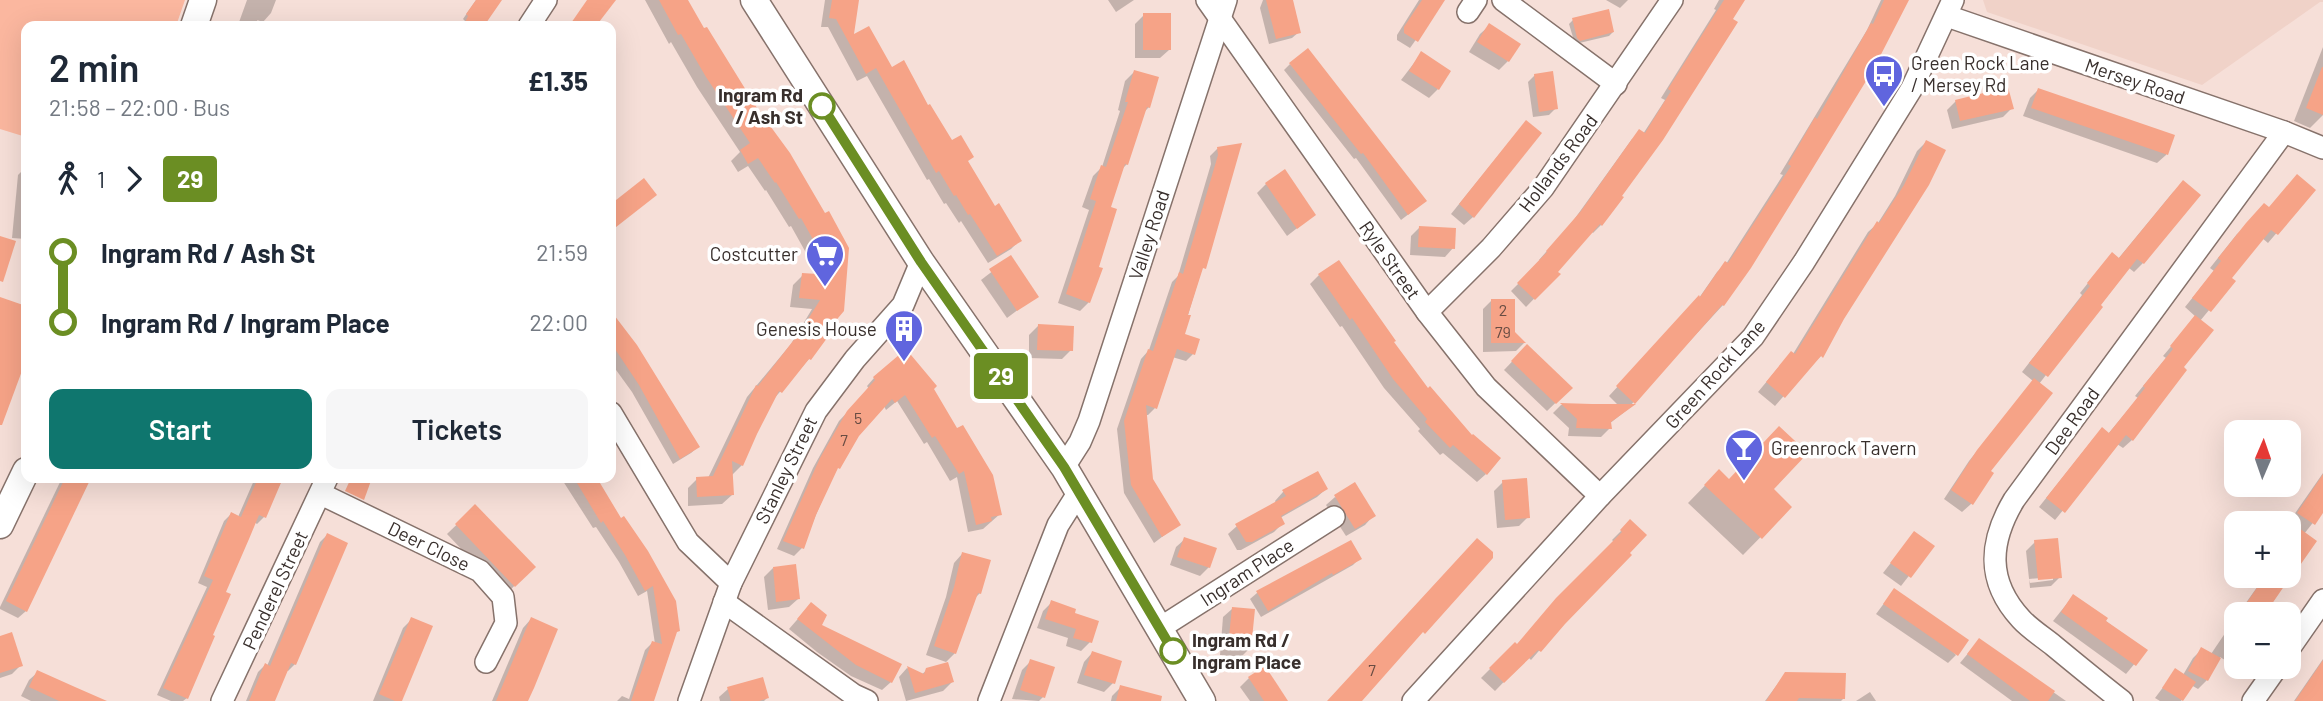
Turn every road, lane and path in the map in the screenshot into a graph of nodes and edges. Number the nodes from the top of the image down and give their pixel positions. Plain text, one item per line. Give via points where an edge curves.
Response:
1 (203, 0) edge
2 (546, 0) edge
3 (754, 0) edge
4 (1207, 0) edge
5 (1503, 0) edge
6 (1672, 0) edge
7 (1950, 8) edge
8 (1223, 10) edge
9 (196, 21) edge
10 (532, 21) edge
11 (1616, 84) junction
12 (2284, 132) junction
13 (2323, 148) edge
14 (921, 262) junction
15 (1427, 312) junction
16 (616, 421) edge
17 (1064, 467) junction
18 (21, 481) edge
19 (324, 486) edge
20 (1079, 492) junction
21 (1600, 496) junction
22 (1334, 517) dead end
23 (0, 525) edge
24 (728, 592) junction
25 (2323, 600) edge
26 (1160, 628) junction
27 (2301, 632) edge
28 (486, 662) dead end
29 (2269, 679) edge
30 (222, 701) edge
31 (689, 701) edge
32 (867, 701) edge
33 (989, 701) edge
34 (1202, 701) edge
35 (1413, 701) edge
36 (2122, 701) edge
37 (2253, 701) edge

1 - 9 street
2 - 10 street
3 - 14 street
4 - 8 street, Ryle Street
5 - 11 street
6 - 11 street, Hollands Road
7 - 12 street, Mersey Road
7 - 21 street, Green Rock Lane via 1912,88 1754,337
8 - 15 street, Ryle Street
8 - 17 street, Valley Road via 1089,421
11 - 15 street, Hollands Road via 1544,188
12 - 13 street, Mersey Road
12 - 36 street, Dee Road via 2002,520 1994,565 2005,597 2021,619
14 - 17 street
14 - 24 street, Stanley Street via 903,305 816,411
15 - 21 street, Ryle Street via 1486,387
16 - 24 street via 688,542
17 - 20 street
18 - 23 street
19 - 28 street, Deer Close via 480,571 503,597 506,623
19 - 30 street, Penderel Street
20 - 26 street
20 - 33 street via 1058,525
21 - 35 street, Green Rock Lane
22 - 26 street, Ingram Place
24 - 31 street, Stanley Street
24 - 32 street
25 - 27 street
26 - 34 street
29 - 37 street

